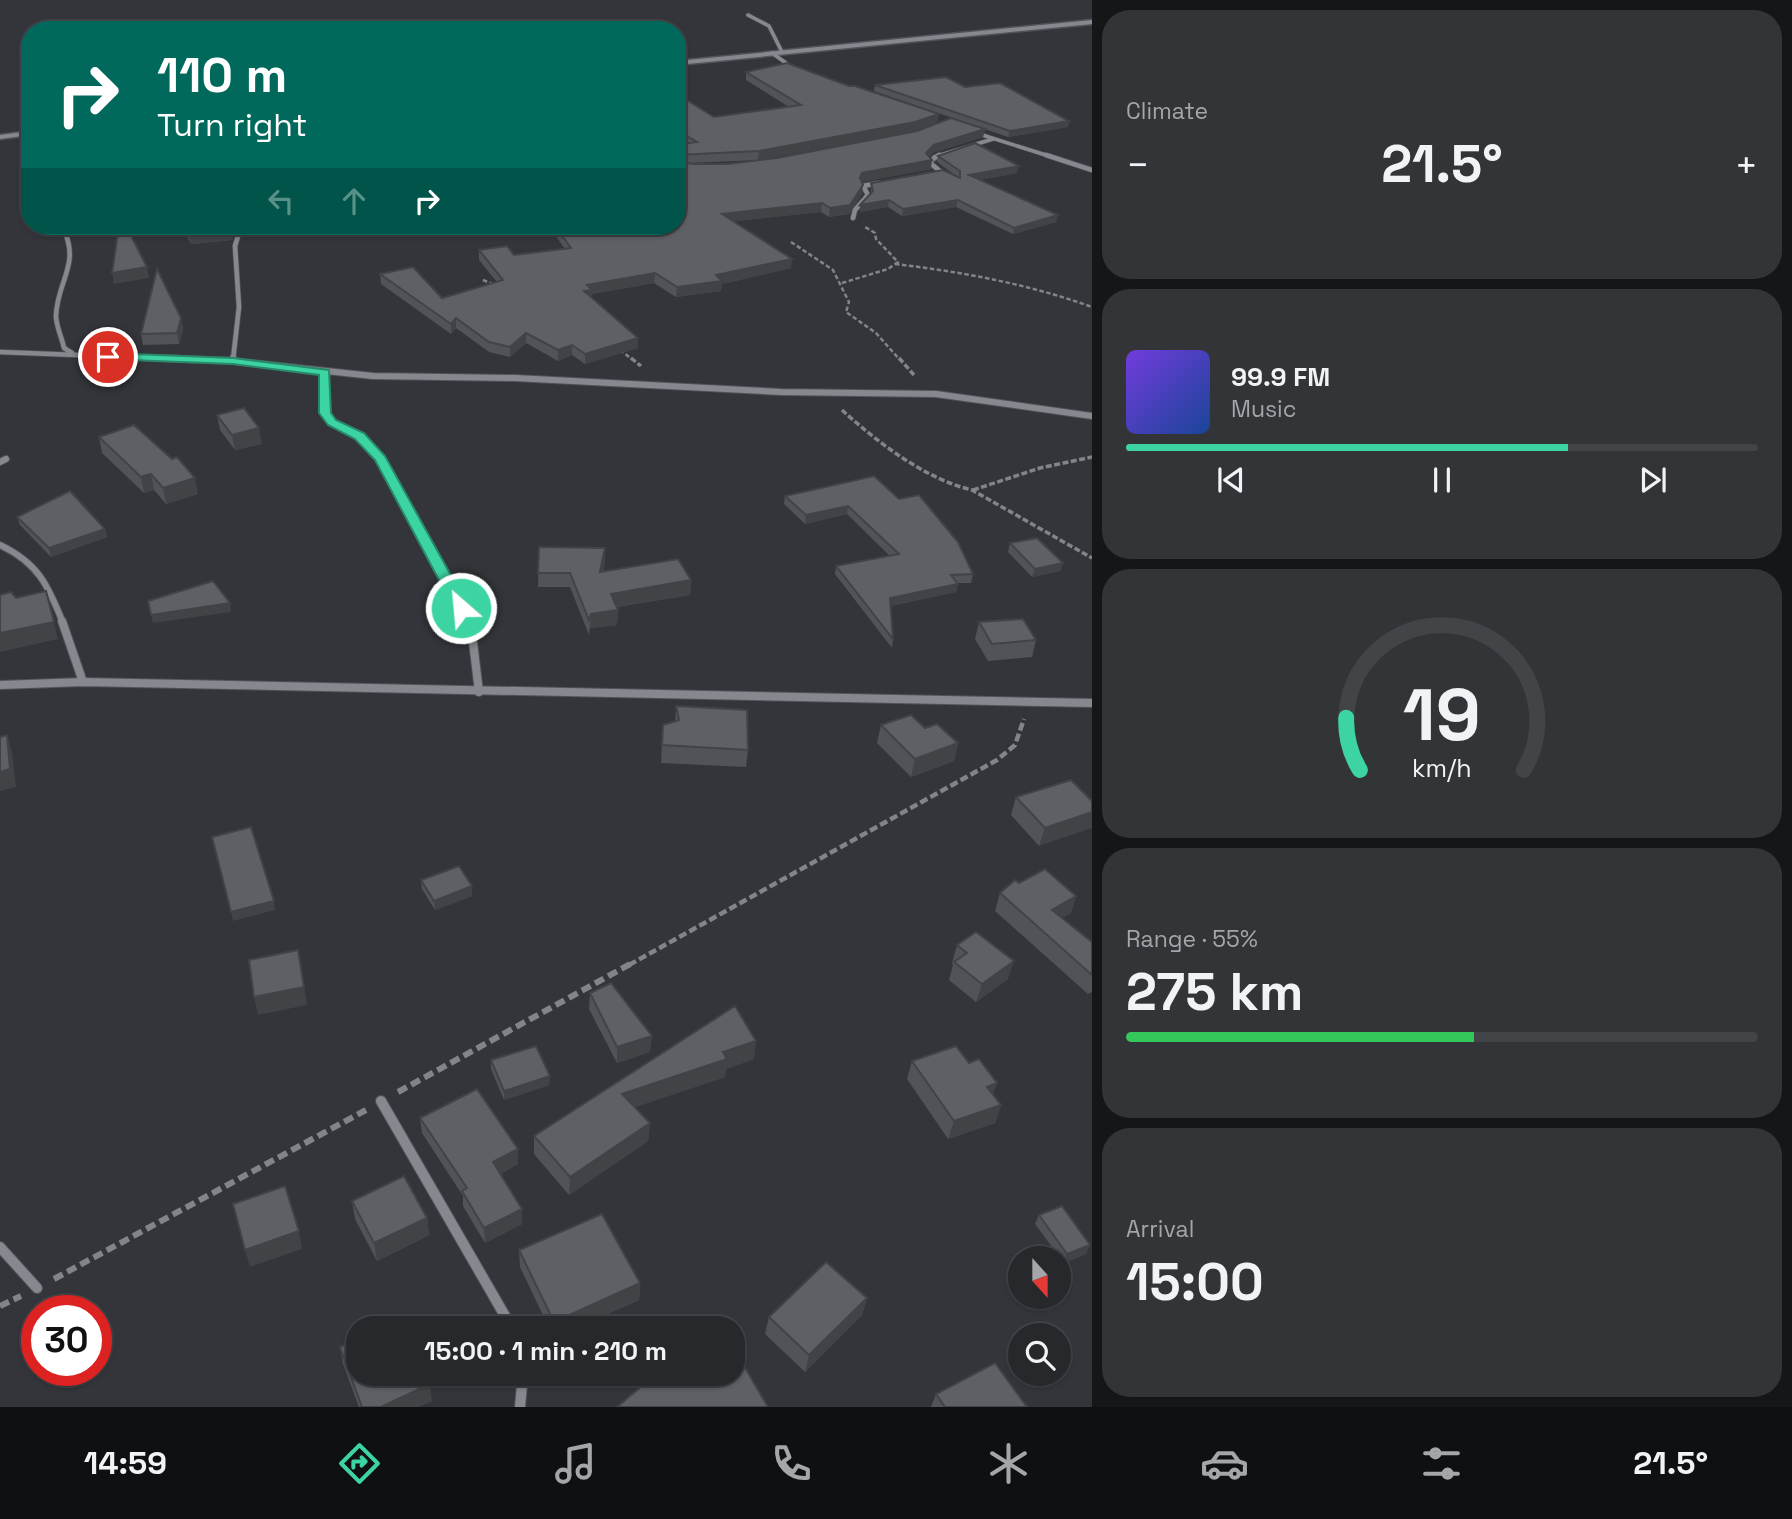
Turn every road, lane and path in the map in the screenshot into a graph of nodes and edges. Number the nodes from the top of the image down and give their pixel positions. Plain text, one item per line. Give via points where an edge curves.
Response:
1 (748, 15) dead end
2 (1092, 22) edge
3 (782, 52) junction
4 (772, 53) junction
5 (686, 62) edge
6 (796, 69) edge
7 (966, 129) edge
8 (21, 134) edge
9 (0, 137) edge
10 (994, 138) junction
11 (1092, 170) edge
12 (941, 172) junction
13 (927, 174) edge
14 (887, 181) edge
15 (956, 181) edge
16 (853, 218) joint
17 (67, 235) edge
18 (238, 235) edge
19 (791, 242) dead end
20 (895, 264) junction
21 (484, 280) dead end
22 (842, 283) junction
23 (495, 285) edge
24 (1092, 307) edge
25 (615, 345) edge
26 (0, 352) edge
27 (76, 355) junction
28 (233, 361) junction
29 (325, 373) junction
30 (666, 386) junction
31 (828, 393) junction
32 (936, 394) junction
33 (1092, 416) edge
34 (1092, 457) edge
35 (972, 490) junction
36 (0, 545) edge
37 (1092, 558) edge
38 (83, 682) junction
39 (0, 685) edge
40 (479, 692) junction
41 (1027, 701) junction
42 (1092, 703) edge
43 (382, 1101) junction
44 (0, 1247) edge
45 (37, 1288) junction
46 (0, 1306) edge
47 (505, 1316) edge
48 (522, 1386) edge
49 (520, 1407) edge

1 - 3 street via 769,26
2 - 3 street
3 - 4 street
4 - 5 street
4 - 6 street
7 - 10 street
8 - 9 street
10 - 11 street
10 - 12 street via 934,156 929,162
12 - 13 street
12 - 15 street
14 - 16 street via 863,186 868,195
16 - 20 path via 875,233 896,258
17 - 27 street via 71,261 56,316 64,348
18 - 28 street via 239,307
19 - 22 path via 826,264
20 - 22 path
20 - 24 path via 1041,289
21 - 23 path
22 - 32 path via 841,292 849,302 846,313 876,333
25 - 30 path
26 - 27 street
27 - 28 street
28 - 29 street
29 - 30 street
29 - 40 street via 325,413 332,422 359,436 381,459 461,608 473,642
30 - 31 street
31 - 32 street
31 - 35 path via 865,430 950,485
32 - 33 street
34 - 35 path
35 - 37 path
36 - 38 street via 36,568 56,605
38 - 39 street
38 - 40 street
40 - 41 street
41 - 42 street
41 - 43 path via 1022,738 1005,755
43 - 45 path
43 - 47 street
44 - 45 street
45 - 46 path
48 - 49 street

